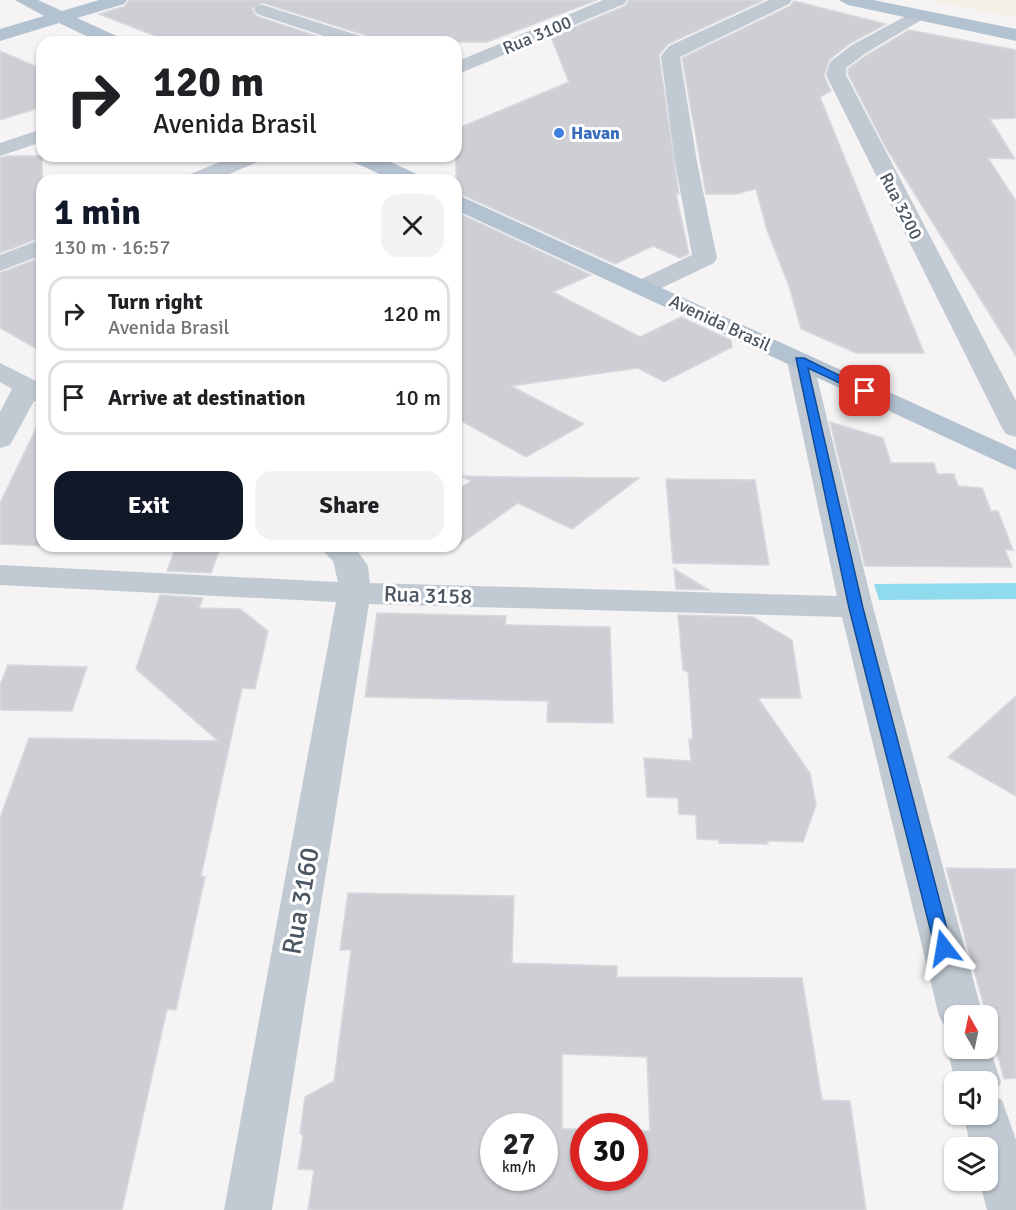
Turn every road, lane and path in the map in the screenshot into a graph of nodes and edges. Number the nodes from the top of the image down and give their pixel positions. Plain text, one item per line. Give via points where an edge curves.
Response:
1 (24, 0) edge
2 (118, 0) edge
3 (618, 0) edge
4 (783, 0) edge
5 (848, 0) edge
6 (263, 10) dead end
7 (917, 15) junction
8 (61, 17) junction
9 (0, 35) edge
10 (1016, 35) edge
11 (101, 36) edge
12 (342, 36) edge
13 (462, 66) edge
14 (36, 137) edge
15 (0, 150) edge
16 (238, 162) edge
17 (373, 162) edge
18 (210, 174) edge
19 (398, 174) edge
20 (462, 204) edge
21 (36, 249) edge
22 (0, 264) edge
23 (644, 287) junction
24 (800, 361) junction
25 (0, 371) edge
26 (34, 391) edge
27 (1016, 428) edge
28 (0, 439) edge
29 (1016, 461) edge
30 (341, 552) edge
31 (0, 575) edge
32 (354, 593) junction
33 (856, 608) junction
34 (958, 1005) edge
35 (989, 1125) edge
36 (248, 1210) edge
37 (1011, 1210) edge

1 - 8 main road
2 - 8 main road
3 - 13 street, Rua 3100
4 - 23 street via 670,56 705,258
5 - 7 main road
6 - 12 street
7 - 10 main road
7 - 27 street, Rua 3200 via 859,49 837,66 836,75
8 - 9 main road
8 - 11 main road
14 - 15 street
16 - 18 street
17 - 19 main road
20 - 23 main road, Avenida Brasil
21 - 22 street
23 - 24 main road, Avenida Brasil
24 - 29 main road, Avenida Brasil
24 - 33 street
25 - 26 street
26 - 28 street
30 - 32 street, Rua 3160 via 355,571
31 - 32 street, Rua 3158
32 - 33 street, Rua 3158
32 - 36 street, Rua 3160
33 - 34 street
35 - 37 street

